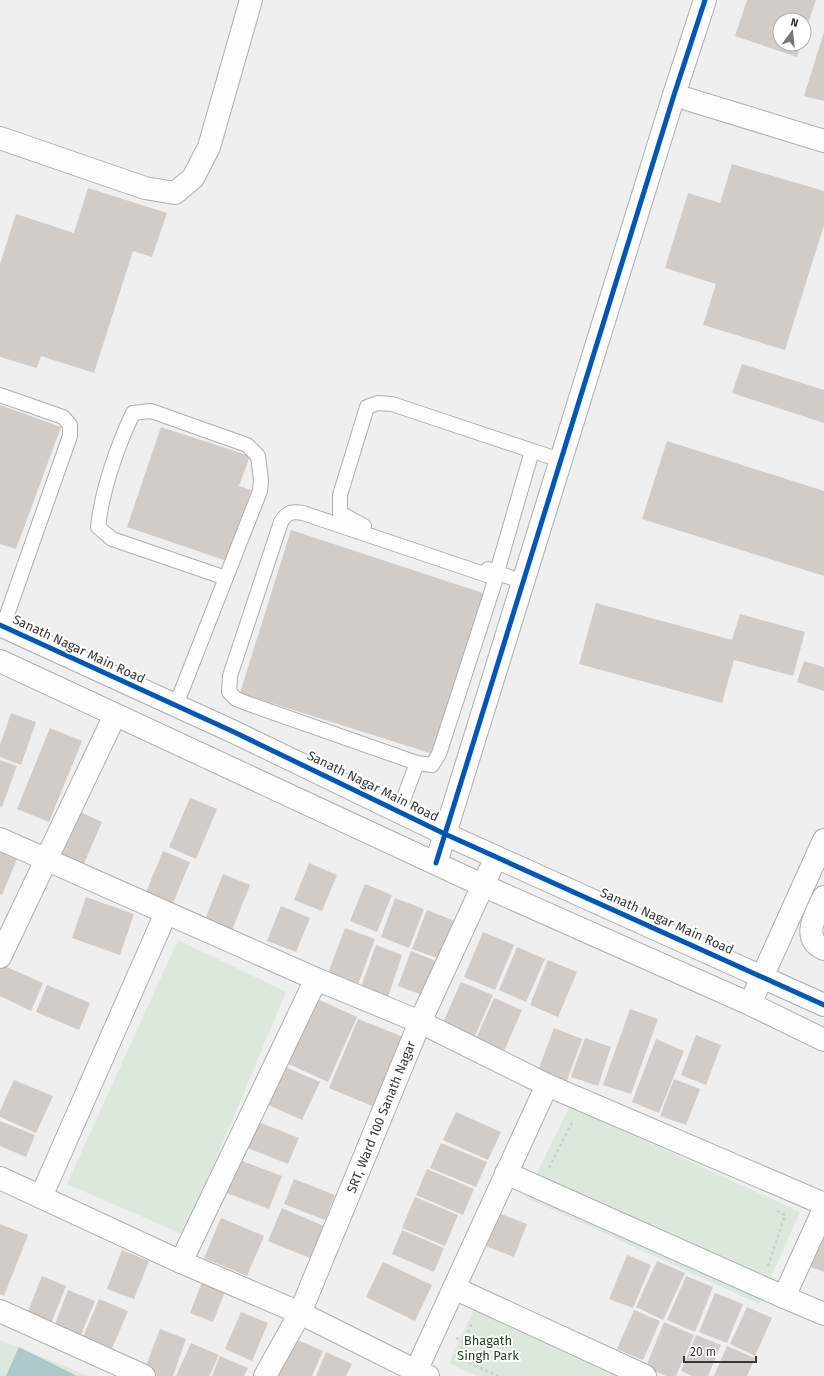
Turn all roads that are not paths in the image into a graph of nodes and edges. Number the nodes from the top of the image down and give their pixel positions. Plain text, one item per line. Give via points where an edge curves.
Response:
1 (251, 0) edge
2 (705, 0) edge
3 (674, 95) junction
4 (0, 138) edge
5 (824, 141) edge
6 (0, 395) edge
7 (532, 451) junction
8 (560, 460) junction
9 (496, 575) junction
10 (226, 578) junction
11 (522, 584) junction
12 (1, 625) edge
13 (0, 661) edge
14 (176, 705) junction
15 (115, 715) junction
16 (417, 763) junction
17 (399, 811) junction
18 (445, 834) junction
19 (0, 839) edge
20 (824, 840) edge
21 (496, 857) junction
22 (46, 860) junction
23 (436, 863) junction
24 (482, 885) junction
25 (824, 897) edge
26 (166, 913) junction
27 (824, 949) edge
28 (0, 957) edge
29 (763, 977) junction
30 (316, 979) junction
31 (750, 1004) junction
32 (824, 1005) edge
33 (420, 1022) junction
34 (824, 1040) edge
35 (548, 1085) junction
36 (506, 1173) junction
37 (0, 1178) edge
38 (41, 1197) junction
39 (824, 1204) edge
40 (824, 1210) edge
41 (181, 1262) junction
42 (454, 1288) junction
43 (784, 1297) junction
44 (0, 1311) edge
45 (300, 1314) junction
46 (824, 1314) edge
47 (422, 1373) edge
48 (136, 1374) edge
49 (265, 1376) edge
50 (645, 1376) edge

1 - 4 street via 208,147 193,178 175,193 145,188
2 - 3 street
3 - 5 street
3 - 8 street
6 - 12 lane via 63,417 70,425 70,436
7 - 8 lane
7 - 9 lane
7 - 9 lane via 392,404 378,403 367,407 340,496 340,513 356,523
8 - 11 street
9 - 11 lane
9 - 16 lane via 439,754 432,766
9 - 16 lane via 303,513 289,512 281,522 230,676 229,692 236,699 249,704
10 - 10 lane via 260,491 258,456 246,445 151,410 133,414 123,436 100,510 98,527 112,539
10 - 14 lane
11 - 18 street
12 - 14 street, Sanath Nagar Main Road
13 - 15 street
14 - 17 street, Sanath Nagar Main Road
15 - 22 street
15 - 23 street
16 - 17 lane
17 - 18 street, Sanath Nagar Main Road
18 - 21 street, Sanath Nagar Main Road
18 - 23 street
19 - 22 street
20 - 29 street
21 - 24 street, SRT, Ward 100 Sanath Nagar
21 - 29 street, Sanath Nagar Main Road
22 - 26 street
22 - 28 street
23 - 24 street
24 - 31 street
24 - 33 street, SRT, Ward 100 Sanath Nagar
25 - 27 street via 810,926 811,938 818,947
26 - 30 street
26 - 38 street
29 - 31 street
29 - 32 street, Sanath Nagar Main Road
30 - 33 street
30 - 41 street
31 - 34 street
33 - 35 street
33 - 45 street, SRT, Ward 100 Sanath Nagar
35 - 36 street
35 - 39 street
36 - 42 street
36 - 43 street
37 - 38 street
38 - 41 street
40 - 43 street
41 - 45 street
42 - 47 street
42 - 50 street
43 - 46 street
44 - 48 street
45 - 47 street
45 - 49 street, SRT, Ward 100 Sanath Nagar

